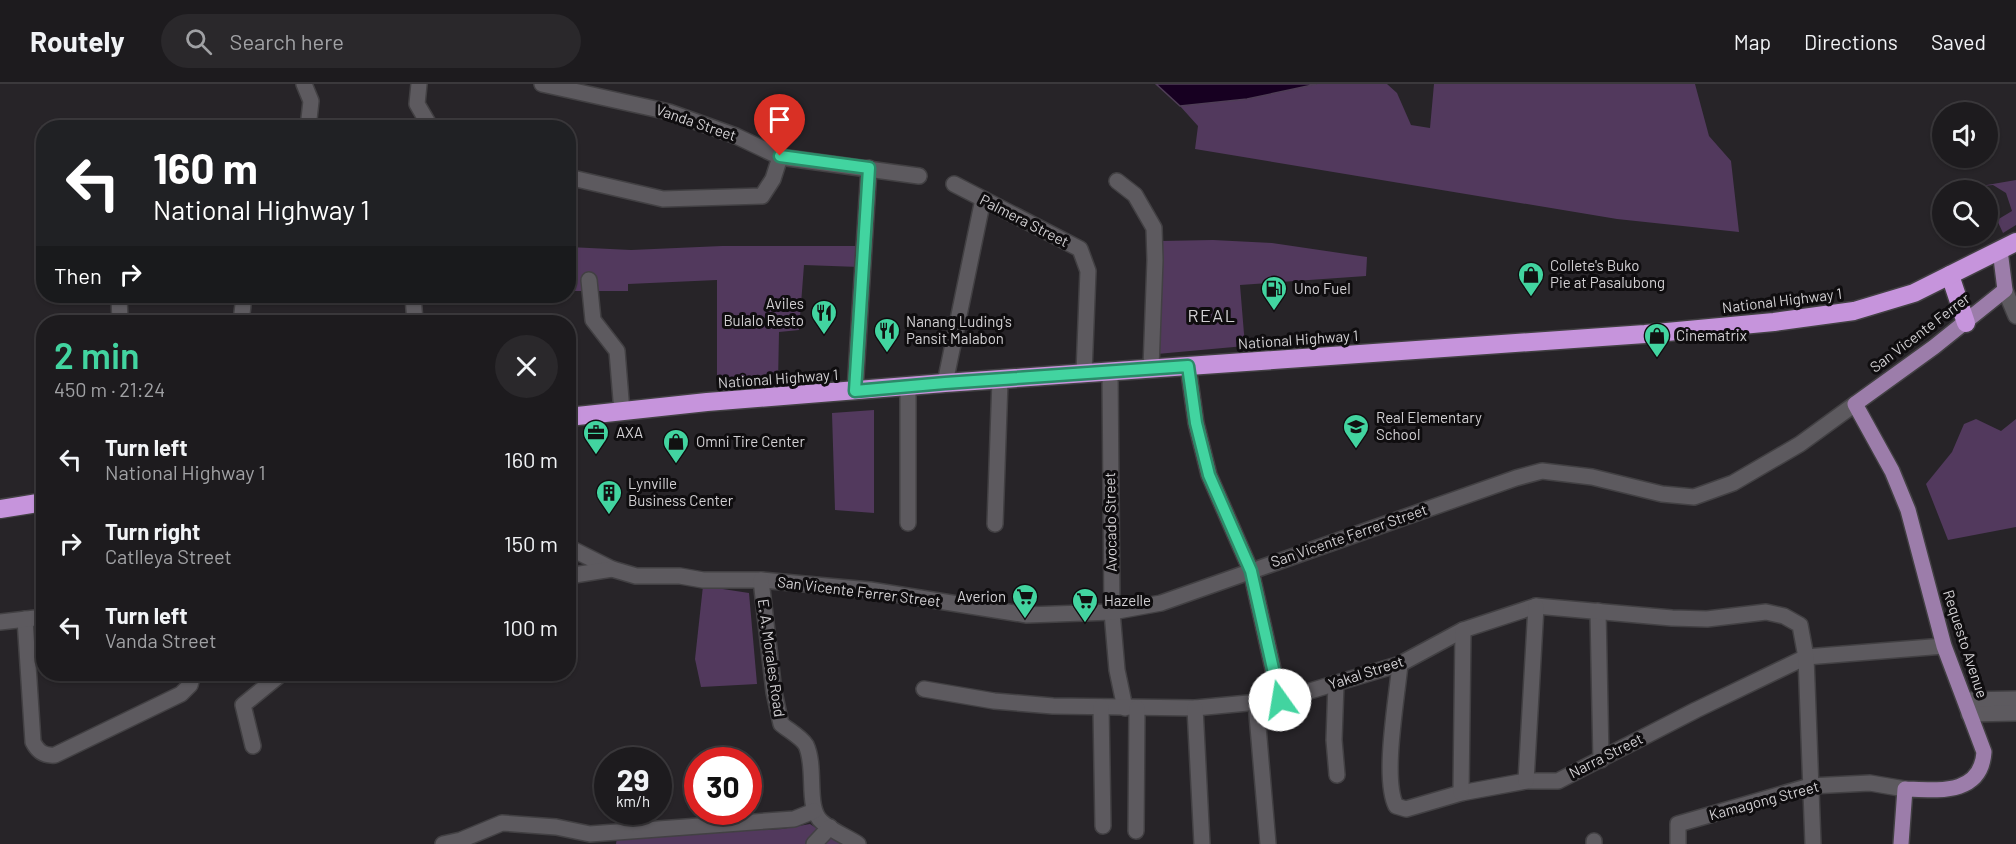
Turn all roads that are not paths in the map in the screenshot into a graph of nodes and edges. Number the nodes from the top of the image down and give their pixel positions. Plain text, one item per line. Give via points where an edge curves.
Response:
1 (304, 84) edge
2 (419, 84) edge
3 (542, 84) edge
4 (309, 120) edge
5 (426, 120) edge
6 (780, 156) junction
7 (869, 168) junction
8 (919, 176) dead end
9 (576, 179) edge
10 (1117, 181) dead end
11 (954, 184) dead end
12 (983, 199) junction
13 (2008, 246) edge
14 (1950, 275) junction
15 (589, 280) dead end
16 (2005, 290) junction
17 (2016, 316) edge
18 (1966, 322) junction
19 (1188, 366) junction
20 (1151, 368) junction
21 (1110, 372) junction
22 (1084, 373) junction
23 (1000, 380) junction
24 (945, 383) junction
25 (908, 386) junction
26 (855, 391) junction
27 (1856, 404) junction
28 (622, 412) junction
29 (576, 416) edge
30 (36, 503) edge
31 (0, 509) edge
32 (908, 523) dead end
33 (995, 524) dead end
34 (576, 551) edge
35 (612, 569) junction
36 (1251, 571) junction
37 (576, 575) edge
38 (760, 580) junction
39 (1536, 606) junction
40 (1598, 611) junction
41 (1112, 612) junction
42 (36, 618) edge
43 (25, 619) junction
44 (0, 622) edge
45 (1463, 630) junction
46 (1944, 646) junction
47 (1806, 657) junction
48 (1400, 664) junction
49 (191, 681) edge
50 (272, 681) edge
51 (1336, 683) junction
52 (924, 689) dead end
53 (2016, 699) edge
54 (1280, 700) junction
55 (1256, 703) junction
56 (1101, 707) junction
57 (1967, 707) junction
58 (1131, 708) junction
59 (1195, 708) junction
60 (2016, 713) edge
61 (253, 746) dead end
62 (1601, 760) junction
63 (1337, 775) dead end
64 (1526, 781) junction
65 (1809, 786) junction
66 (1905, 789) junction
67 (1461, 793) junction
68 (814, 811) junction
69 (1103, 826) dead end
70 (830, 827) junction
71 (1136, 831) dead end
72 (572, 837) edge
73 (462, 842) edge
74 (443, 844) edge
75 (814, 844) edge
76 (858, 844) edge
77 (1202, 844) edge
78 (1268, 844) edge
79 (1678, 844) edge
80 (1813, 844) edge
81 (1901, 844) edge

1 - 4 street via 311,101
2 - 5 street via 417,104
3 - 6 street, Vanda Street via 669,112
6 - 7 street, Vanda Street
6 - 9 street via 762,196 663,199
7 - 8 street, Vanda Street
7 - 26 street
10 - 20 street via 1135,195 1154,228
11 - 12 street, Palmera Street
12 - 22 street, Palmera Street via 1080,249 1088,270
12 - 24 street
13 - 14 highway, National Highway 1
13 - 16 main road
14 - 18 highway
14 - 19 highway, National Highway 1 via 1914,293 1854,310 1774,322
15 - 28 street via 593,320 617,351
16 - 17 street
16 - 18 main road, San Vicente Ferrer
18 - 27 main road, San Vicente Ferrer
19 - 20 highway, National Highway 1
19 - 36 street via 1209,475
20 - 21 highway, National Highway 1
21 - 22 highway, National Highway 1
21 - 41 street, Avocado Street
22 - 23 highway, National Highway 1
23 - 24 highway, National Highway 1
23 - 33 street
24 - 25 highway, National Highway 1
25 - 26 highway, National Highway 1
25 - 32 street
26 - 28 highway, National Highway 1
27 - 36 street, San Vicente Ferrer Street via 1800,444 1733,483 1694,497 1542,471
27 - 46 main road, Requesto Avenue via 1908,510
28 - 29 highway, National Highway 1
30 - 31 highway
34 - 35 street
35 - 37 street, San Vicente Ferrer Street
35 - 38 street, San Vicente Ferrer Street via 636,576
36 - 41 street, San Vicente Ferrer Street via 1161,603
36 - 54 street
38 - 41 street, San Vicente Ferrer Street via 870,590 1027,615
38 - 68 street, E. A. Morales Road via 780,724 805,743 812,766
39 - 40 street, Yakal Street
39 - 45 street, Yakal Street
39 - 64 street
40 - 47 street, Yakal Street via 1707,619 1766,612 1800,625
40 - 62 street
41 - 58 street, Avocado Street via 1117,670
42 - 43 street
43 - 44 street
43 - 49 street via 33,742 43,754 55,754 181,694
45 - 48 street, Yakal Street
45 - 67 street
46 - 47 street, Narra Street
46 - 57 main road, Requesto Avenue
47 - 62 street, Narra Street
47 - 65 street
48 - 51 street, Yakal Street
48 - 67 street, Narra Street via 1391,755 1391,795 1396,806 1406,809
50 - 61 street via 243,705
51 - 54 street, Yakal Street
51 - 63 street
52 - 56 street, Yakal Street via 994,701
53 - 57 street
54 - 55 street, Yakal Street
55 - 59 street, Yakal Street
55 - 78 street
56 - 58 street, Yakal Street
56 - 69 street
57 - 60 street
57 - 66 main road, Requesto Avenue via 1984,752 1973,779 1947,790
58 - 59 street, Yakal Street
58 - 71 street, Avocado Street
59 - 77 street
62 - 64 street, Narra Street via 1558,781
64 - 67 street, Narra Street
65 - 66 street, Kamagong Street via 1870,783
65 - 79 street, Kamagong Street via 1678,824
65 - 80 street
66 - 81 main road
68 - 70 street
68 - 72 street via 794,819
70 - 75 street
70 - 76 street
72 - 73 street via 556,827 502,824
73 - 74 street

